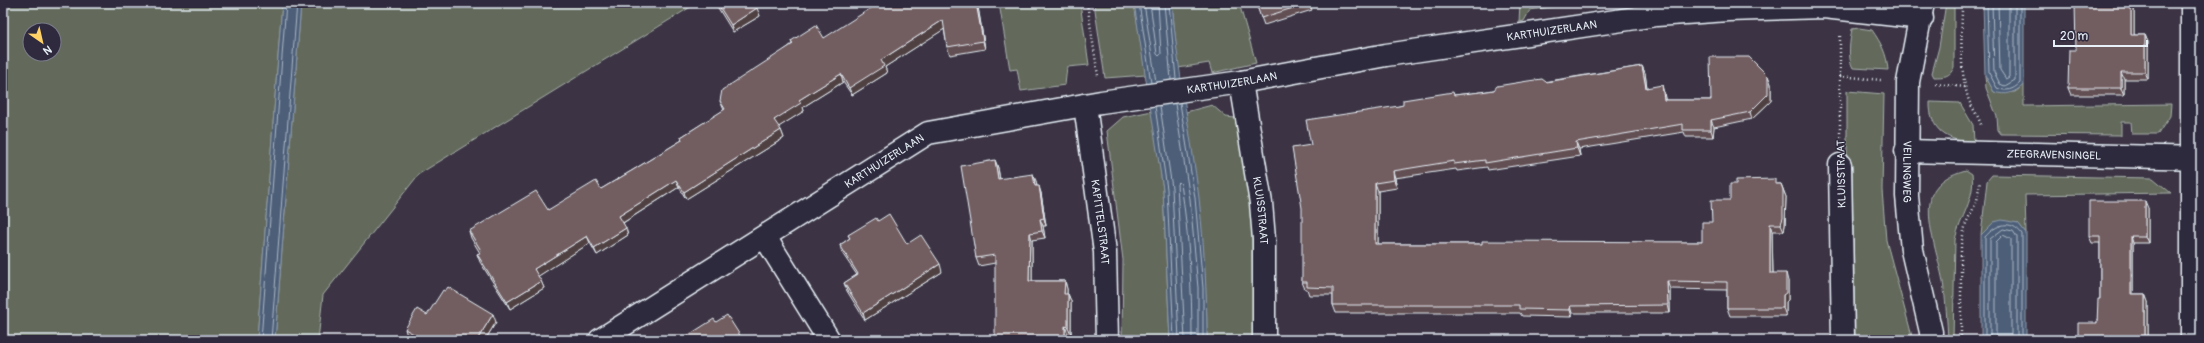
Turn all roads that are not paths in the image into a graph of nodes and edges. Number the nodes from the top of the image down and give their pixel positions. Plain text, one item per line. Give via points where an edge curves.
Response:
1 (2192, 3) edge
2 (1828, 6) edge
3 (1922, 10) edge
4 (1241, 82) junction
5 (1093, 104) junction
6 (1906, 151) junction
7 (2196, 158) edge
8 (1840, 165) road end
9 (765, 236) junction
10 (600, 340) edge
11 (829, 340) edge
12 (1107, 340) edge
13 (1264, 340) edge
14 (1843, 340) edge
15 (1931, 340) edge
16 (2192, 340) edge

1 - 7 street
2 - 3 street, KARTHUIZERLAAN
2 - 4 street, KARTHUIZERLAAN via 1656,15 1386,55
3 - 6 street, VEILINGWEG via 1908,82
4 - 5 street, KARTHUIZERLAAN
4 - 13 street, KLUISSTRAAT via 1261,203 1264,239
5 - 9 street, KARTHUIZERLAAN via 928,134
5 - 12 street, KAPITTELSTRAAT via 1106,252
6 - 7 street, ZEEGRAVENSINGEL
6 - 15 street, VEILINGWEG via 1908,222
7 - 16 street
8 - 14 street, KLUISSTRAAT
9 - 10 street, KARTHUIZERLAAN
9 - 11 street

